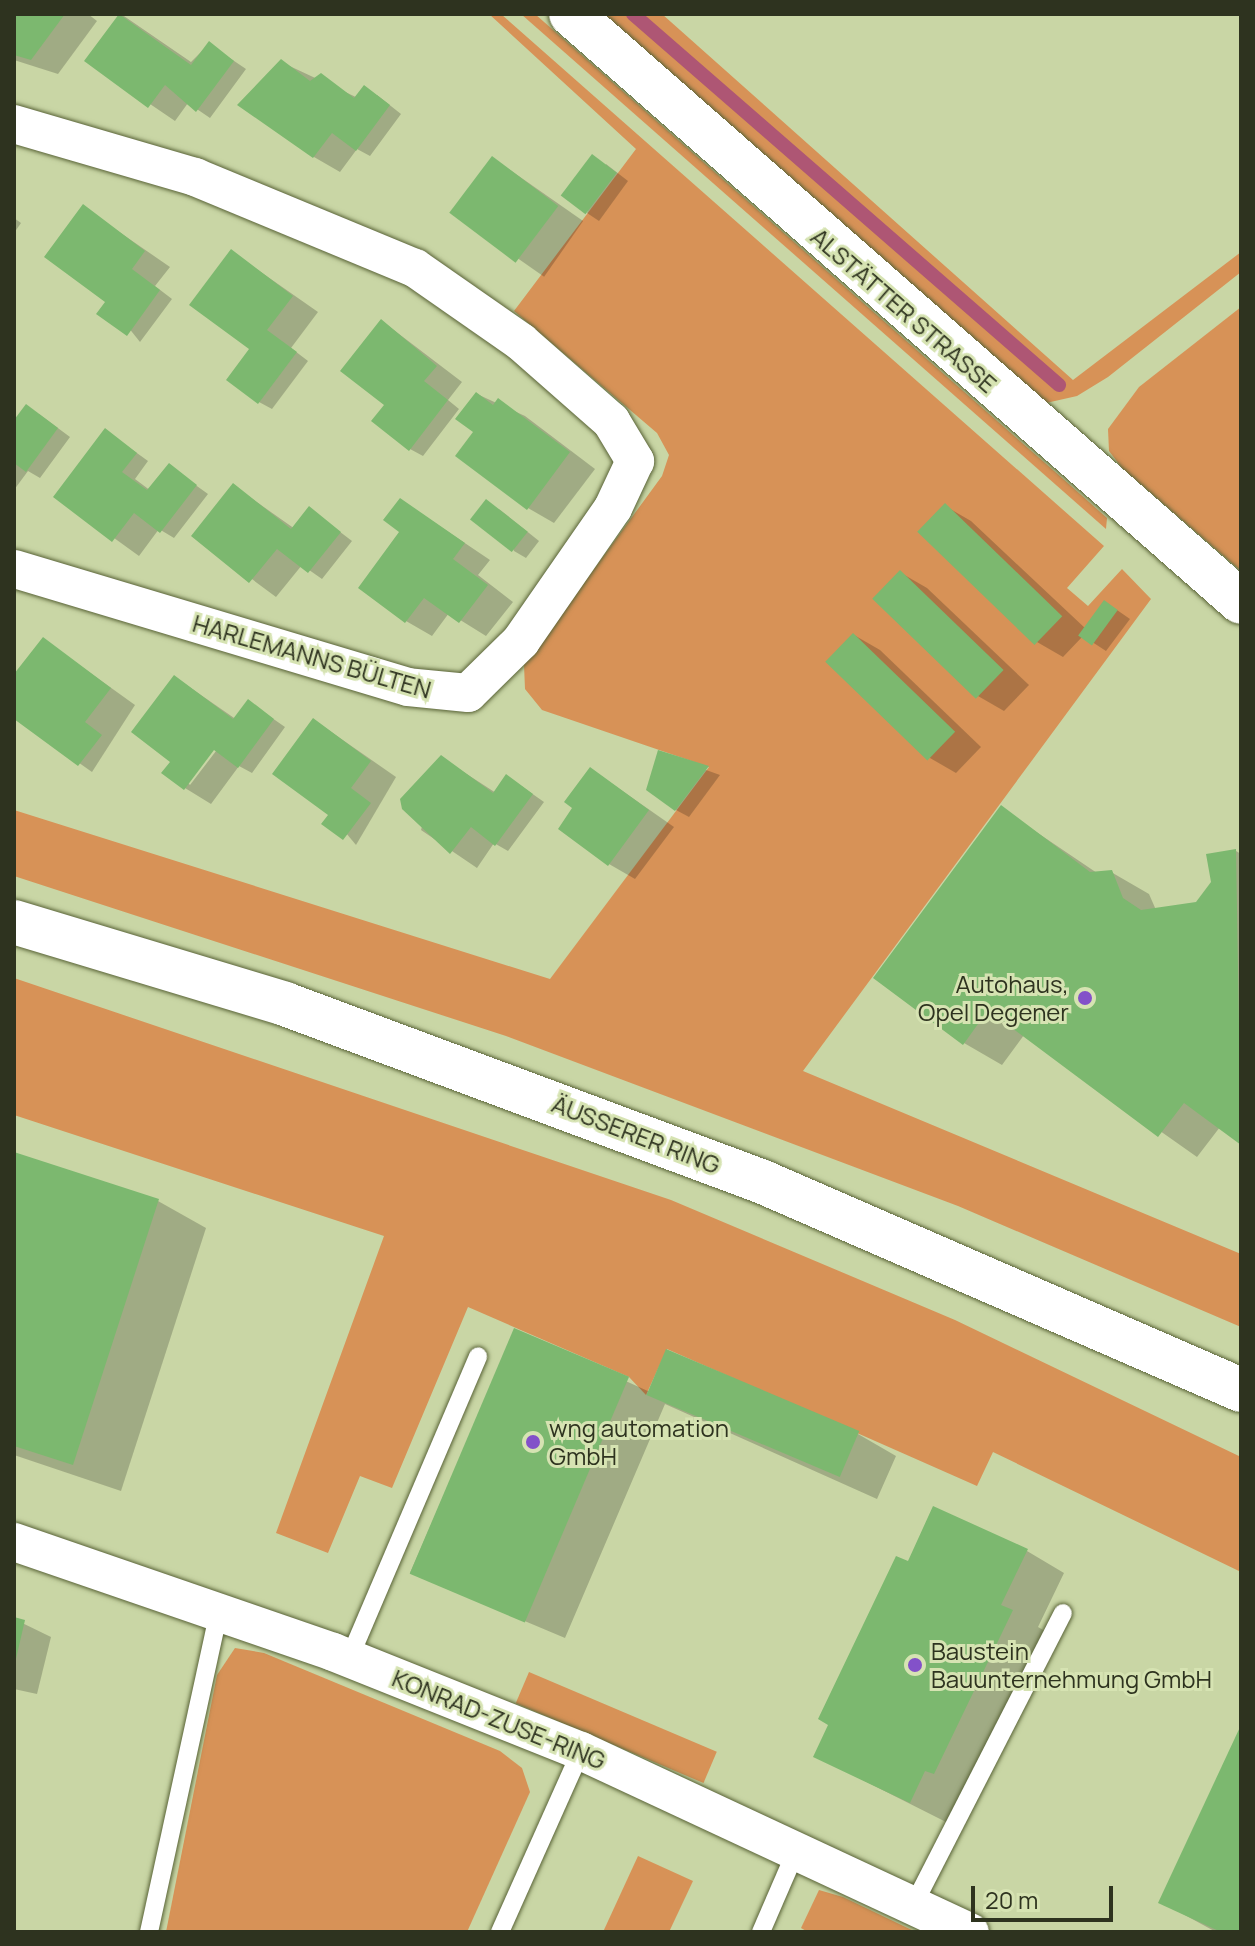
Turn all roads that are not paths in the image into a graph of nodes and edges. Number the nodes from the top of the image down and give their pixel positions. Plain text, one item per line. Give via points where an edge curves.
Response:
1 (571, 14) edge
2 (14, 124) edge
3 (14, 569) edge
4 (1241, 602) edge
5 (14, 922) edge
6 (478, 1356) dead end
7 (1241, 1390) edge
8 (14, 1542) edge
9 (219, 1612) junction
10 (1063, 1613) dead end
11 (349, 1659) junction
12 (581, 1751) junction
13 (797, 1849) junction
14 (913, 1906) junction
15 (149, 1932) edge
16 (500, 1932) edge
17 (761, 1932) edge
18 (970, 1932) edge

1 - 4 main road, ALSTÄTTER STRASSE
2 - 3 street, HARLEMANNS BÜLTEN via 195,177 415,268 509,333 600,411 635,461 613,508 521,641 468,693 408,687
5 - 7 main road, ÄUSSERER RING via 285,1004 763,1182
6 - 11 lane
8 - 9 street, KONRAD-ZUSE-RING
9 - 11 street, KONRAD-ZUSE-RING
9 - 15 lane
10 - 14 lane
11 - 12 street, KONRAD-ZUSE-RING
12 - 13 street, KONRAD-ZUSE-RING
12 - 16 lane
13 - 14 street, KONRAD-ZUSE-RING
13 - 17 lane
14 - 18 street, KONRAD-ZUSE-RING

